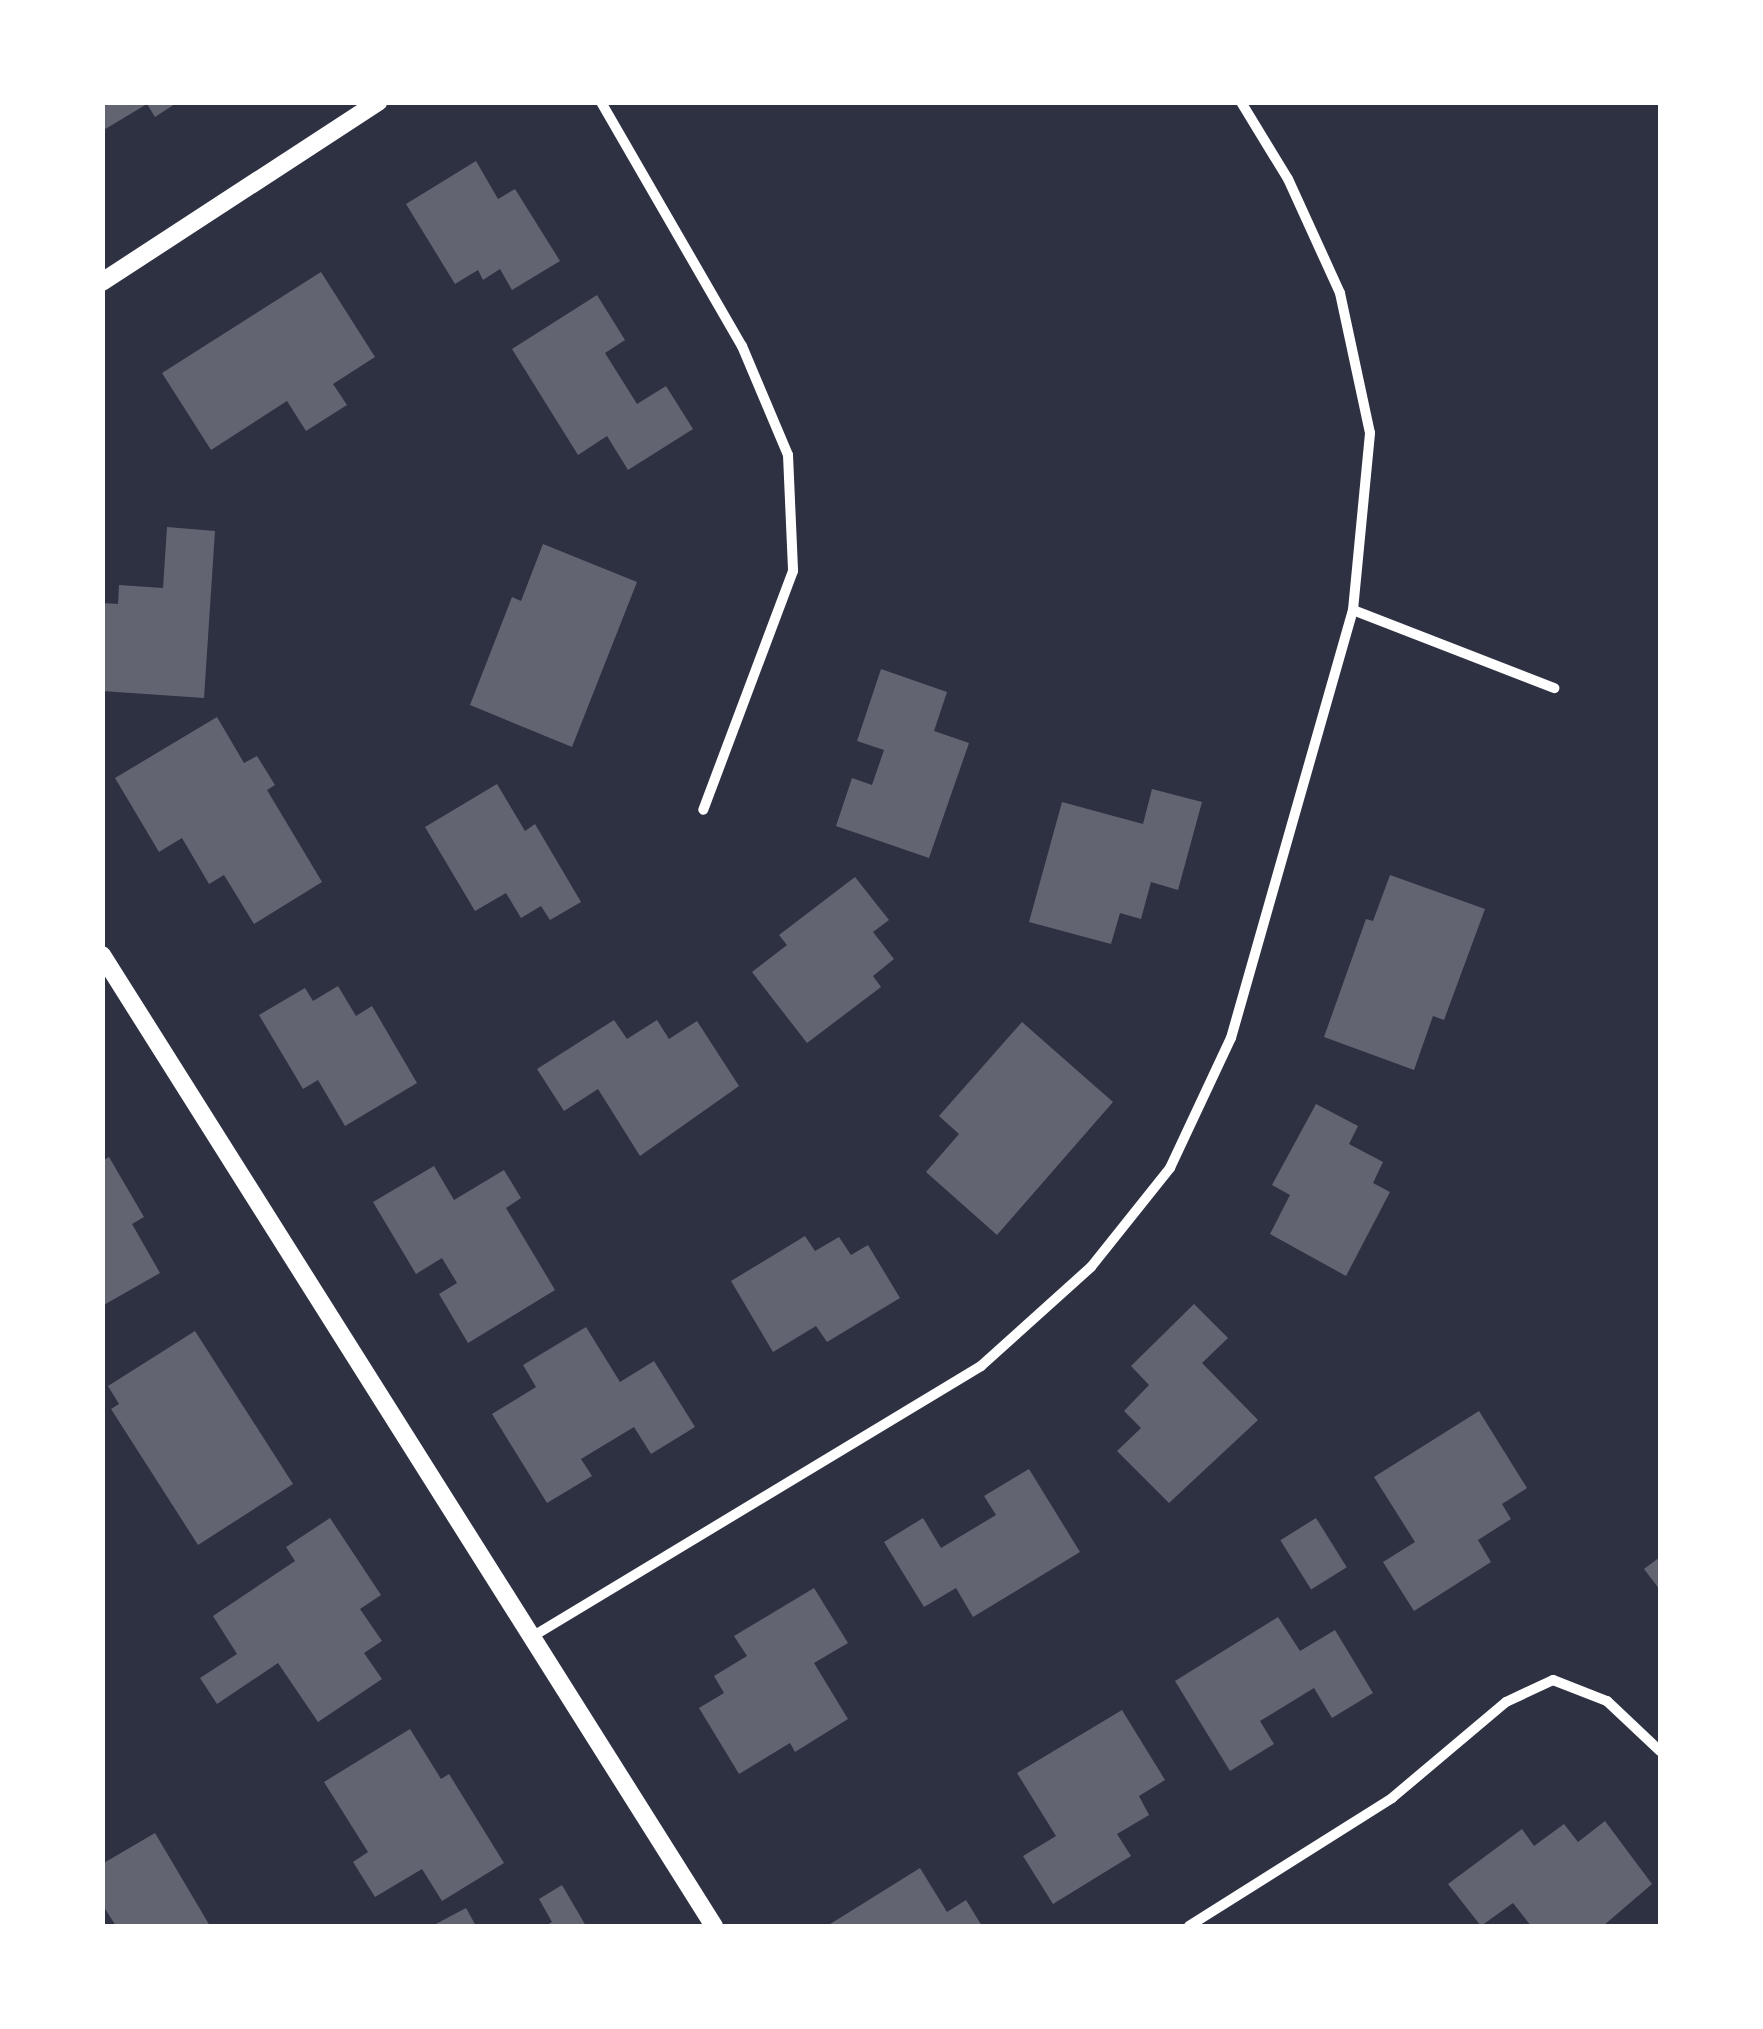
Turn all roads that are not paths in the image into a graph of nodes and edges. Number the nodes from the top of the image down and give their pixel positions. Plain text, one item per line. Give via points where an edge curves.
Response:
1 (378, 102) edge
2 (600, 102) edge
3 (1241, 102) edge
4 (102, 282) edge
5 (1353, 610) junction
6 (1554, 688) dead end
7 (703, 810) dead end
8 (102, 954) edge
9 (530, 1638) junction
10 (1660, 1750) edge
11 (714, 1926) edge
12 (1189, 1926) edge

1 - 4 street
2 - 7 street via 742,346 788,455 792,571
3 - 5 street via 1288,179 1340,294 1370,432
5 - 6 street
5 - 9 street via 1232,1038 1170,1168 1102,1253 981,1366
8 - 9 street
9 - 11 street
10 - 12 street via 1607,1702 1554,1680 1506,1702 1392,1798

